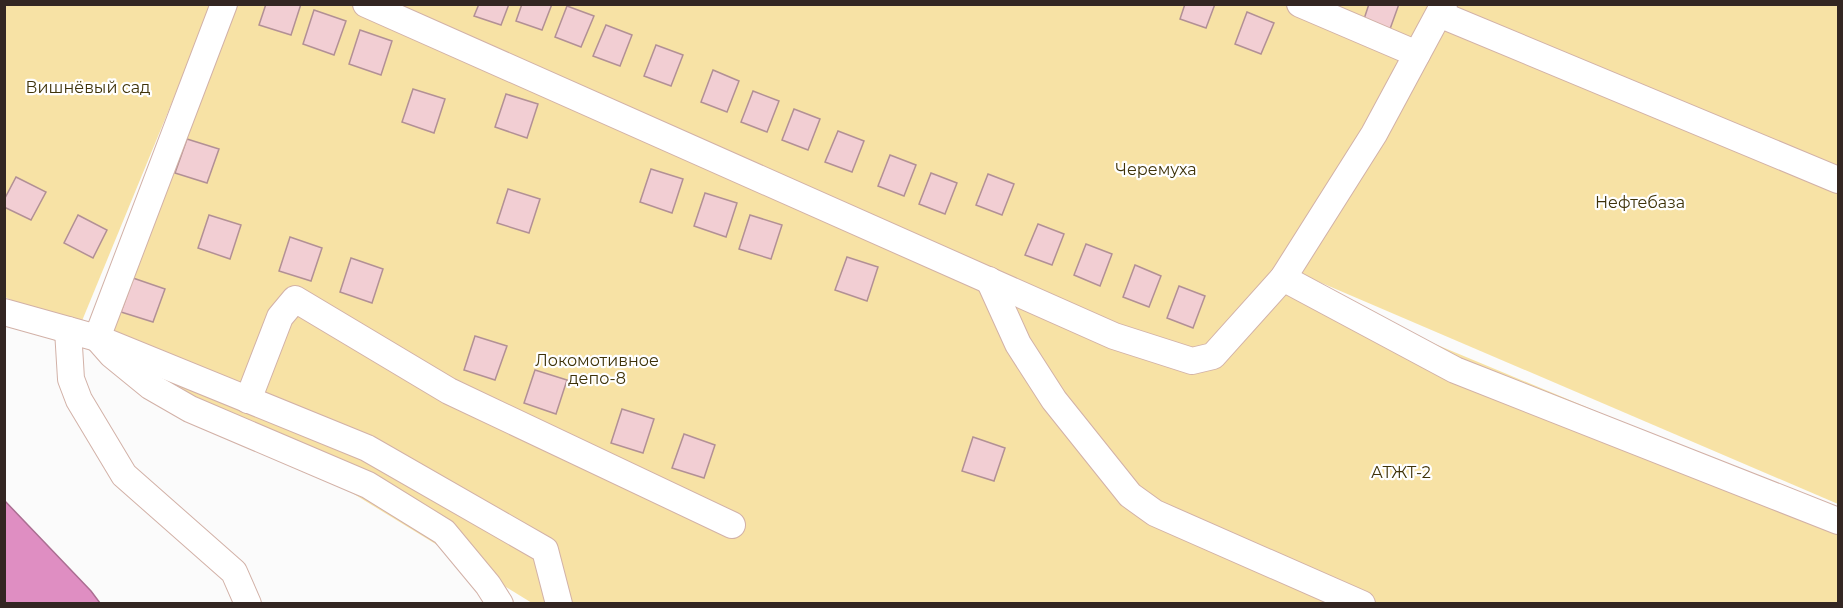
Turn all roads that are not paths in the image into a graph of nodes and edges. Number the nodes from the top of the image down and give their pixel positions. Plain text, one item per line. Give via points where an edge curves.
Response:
1 (224, 4) edge
2 (1300, 4) edge
3 (380, 7) edge
4 (1442, 9) edge
5 (1417, 54) junction
6 (1839, 180) edge
7 (1283, 278) junction
8 (989, 280) junction
9 (4, 312) edge
10 (68, 330) junction
11 (97, 338) junction
12 (248, 400) junction
13 (1839, 520) edge
14 (732, 525) dead end
15 (248, 603) edge
16 (500, 603) edge
17 (559, 603) edge
18 (1362, 603) edge

1 - 11 lane
2 - 5 lane
3 - 8 lane
4 - 5 lane
4 - 6 lane
5 - 7 lane via 1374,134
7 - 8 lane via 1214,356 1192,361 1114,336
7 - 13 lane via 1455,370
8 - 18 lane via 1018,344 1054,400 1130,495 1155,513
9 - 10 lane
10 - 11 lane
10 - 15 lane via 71,379 79,400 124,475 234,572
11 - 12 lane
11 - 16 lane via 150,386 190,409 368,485 444,532
12 - 14 lane via 280,317 295,299 449,391
12 - 17 lane via 367,448 545,550

